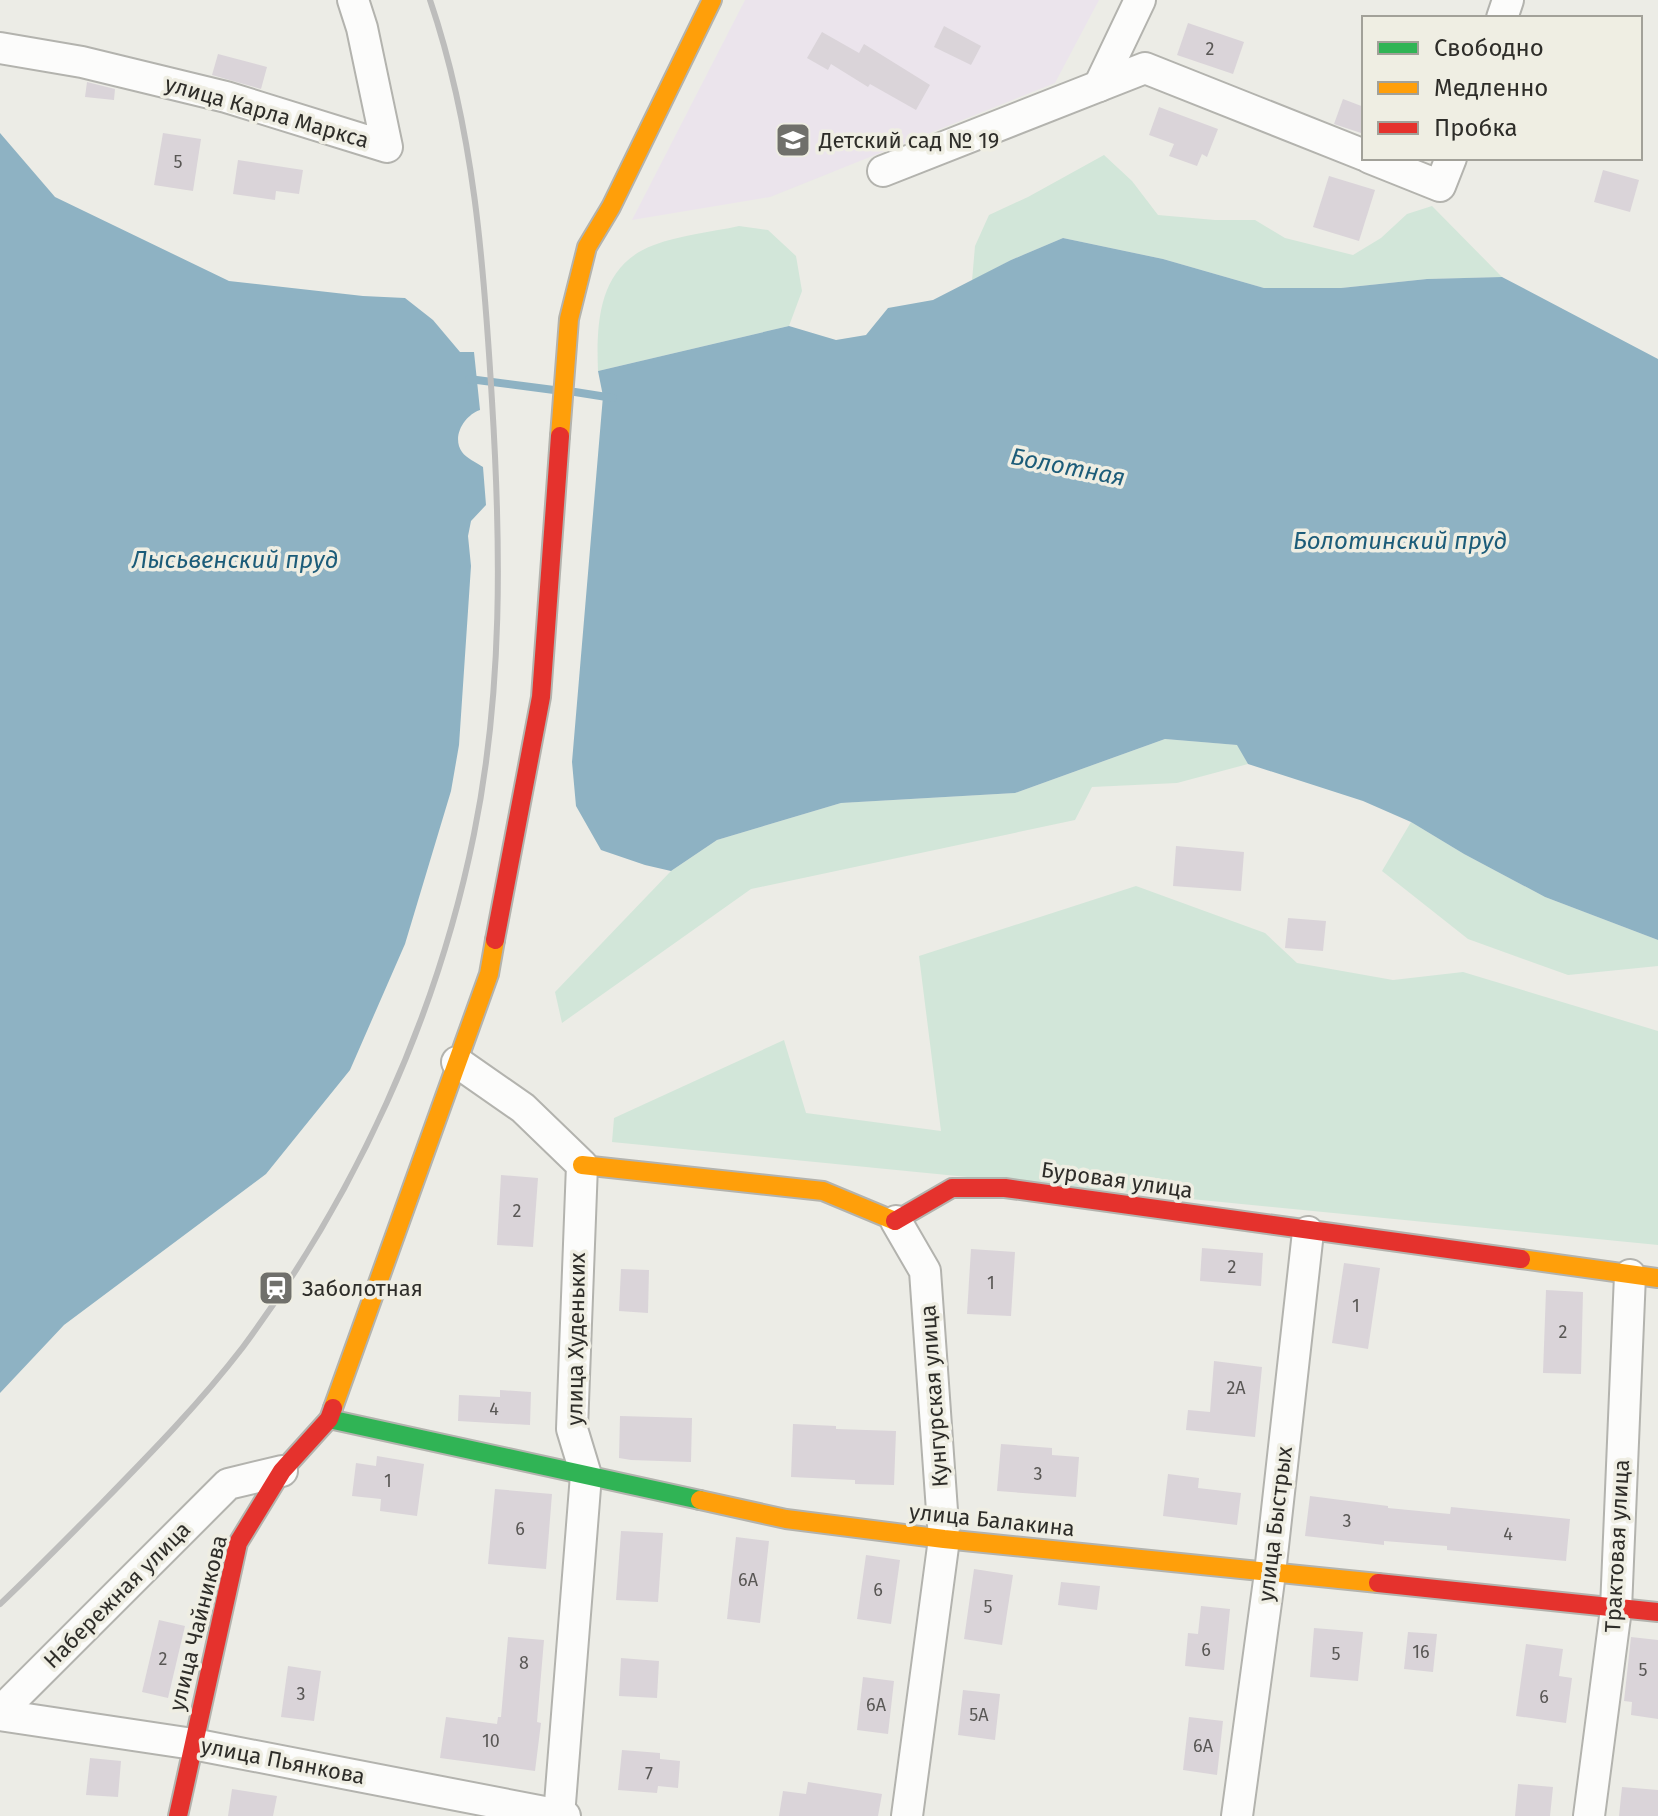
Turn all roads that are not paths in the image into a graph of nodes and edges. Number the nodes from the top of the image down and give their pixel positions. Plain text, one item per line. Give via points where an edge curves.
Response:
1 (353, 0) edge
2 (712, 0) edge
3 (1140, 0) edge
4 (0, 48) edge
5 (1099, 86) junction
6 (1362, 154) edge
7 (1381, 160) edge
8 (883, 171) dead end
9 (1446, 172) edge
10 (457, 1062) junction
11 (582, 1165) junction
12 (896, 1221) junction
13 (1308, 1232) junction
14 (1644, 1277) edge
15 (329, 1419) junction
16 (282, 1471) junction
17 (586, 1475) junction
18 (944, 1539) junction
19 (1270, 1573) junction
20 (1616, 1609) junction
21 (1658, 1612) edge
22 (0, 1714) edge
23 (193, 1744) junction
24 (178, 1816) edge
25 (561, 1816) edge
26 (907, 1816) edge
27 (1237, 1816) edge
28 (1589, 1816) edge

1 - 4 street, улица Карла Маркса via 387,147 226,97
2 - 10 street via 587,247 569,319 541,697 489,974
3 - 5 street
5 - 6 street via 1145,68
5 - 8 street
7 - 9 street
10 - 11 street via 523,1108
10 - 15 street
11 - 12 street via 823,1191
11 - 17 street, улица Худеньких via 572,1429
12 - 13 street, Буровая улица via 952,1188 1005,1188
12 - 18 street, Кунгурская улица via 925,1271
13 - 14 street, Буровая улица
13 - 19 street, улица Быстрых
14 - 20 street, Трактовая улица
15 - 16 street, улица Чайникова
15 - 17 street, улица Балакина
16 - 22 street, Набережная улица via 228,1484
16 - 23 street, улица Чайникова via 238,1543
17 - 18 street, улица Балакина via 786,1519
17 - 25 street, улица Худеньких
18 - 19 street, улица Балакина
18 - 26 street, Кунгурская улица
19 - 20 street, улица Балакина
19 - 27 street, улица Быстрых
20 - 21 street, улица Балакина
20 - 28 street, Трактовая улица
22 - 23 street, улица Пьянкова
23 - 24 street, улица Чайникова
23 - 25 street, улица Пьянкова

